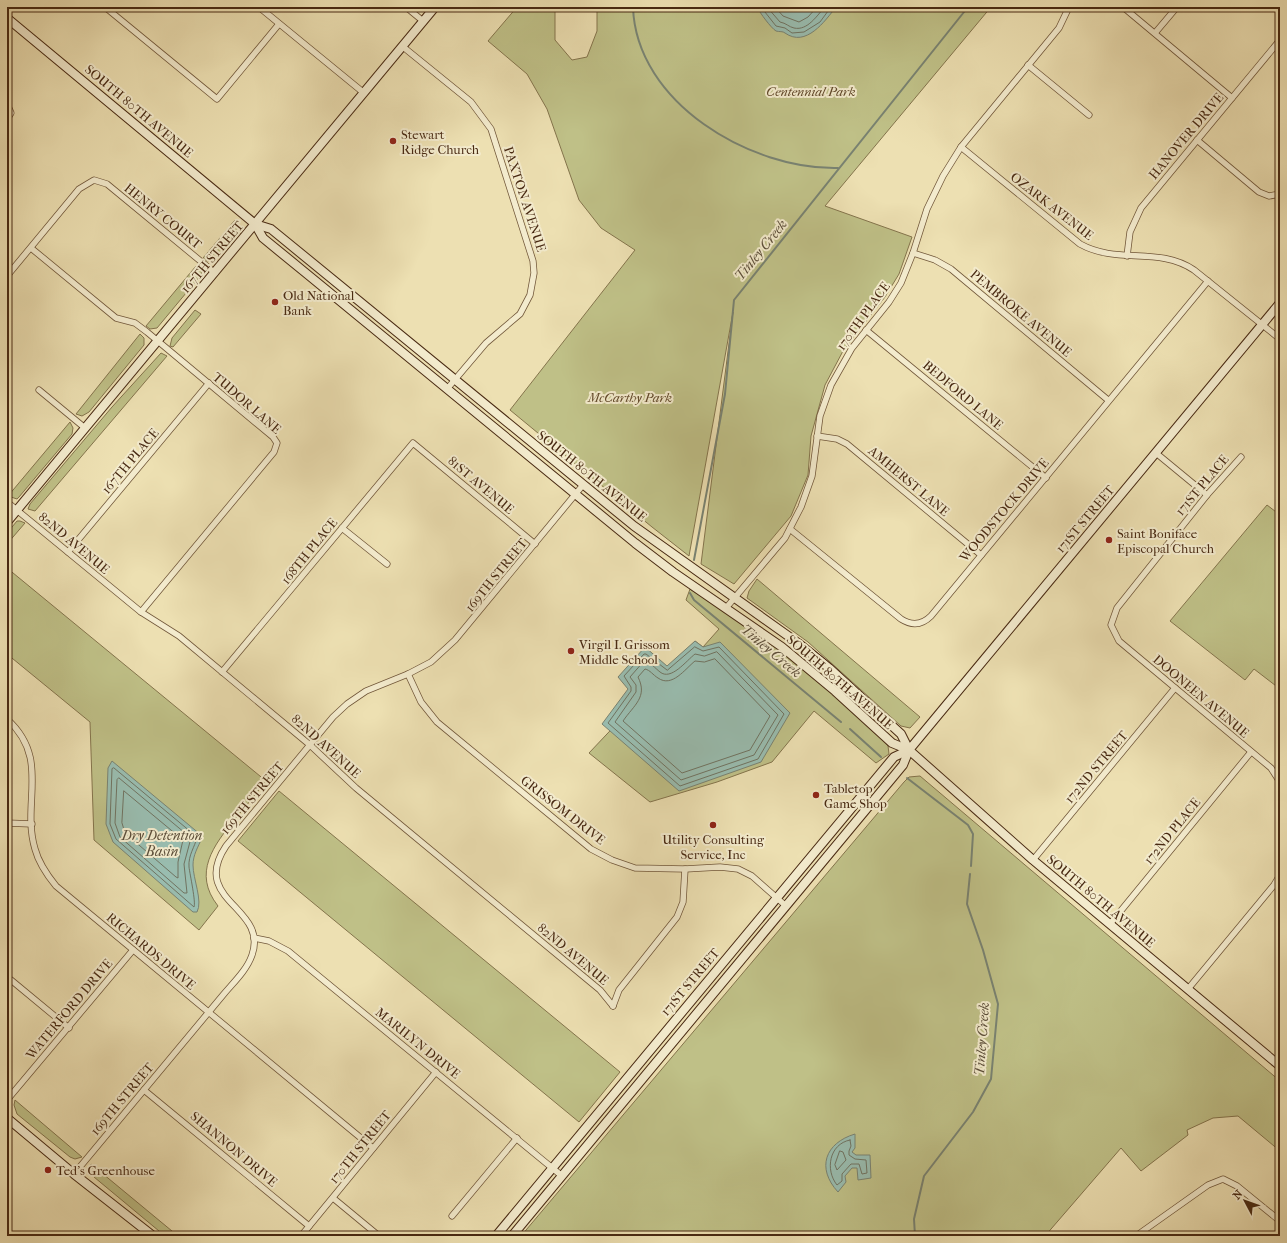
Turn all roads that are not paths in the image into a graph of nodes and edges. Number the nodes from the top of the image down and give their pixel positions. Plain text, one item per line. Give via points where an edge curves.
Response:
1 (105, 7) edge
2 (259, 7) edge
3 (406, 7) edge
4 (435, 7) edge
5 (1070, 7) edge
6 (1123, 7) edge
7 (1177, 7) edge
8 (7, 18) edge
9 (423, 21) junction
10 (279, 24) junction
11 (1156, 34) junction
12 (1280, 40) edge
13 (402, 46) junction
14 (1028, 65) junction
15 (364, 93) junction
16 (1232, 98) junction
17 (7, 104) edge
18 (1089, 115) dead end
19 (7, 119) edge
20 (1196, 140) junction
21 (961, 147) junction
22 (1280, 194) edge
23 (255, 224) junction
24 (31, 248) junction
25 (913, 253) junction
26 (1127, 256) junction
27 (215, 273) junction
28 (7, 276) edge
29 (1208, 282) junction
30 (1280, 303) edge
31 (1262, 325) junction
32 (866, 330) junction
33 (1280, 339) edge
34 (158, 341) junction
35 (455, 379) junction
36 (209, 383) junction
37 (447, 389) junction
38 (39, 390) dead end
39 (1108, 400) junction
40 (86, 428) junction
41 (817, 436) junction
42 (413, 443) joint
43 (1156, 453) junction
44 (1241, 457) dead end
45 (1046, 478) junction
46 (583, 485) junction
47 (575, 495) junction
48 (1207, 495) junction
49 (7, 502) edge
50 (17, 510) junction
51 (7, 522) edge
52 (342, 528) junction
53 (790, 528) junction
54 (535, 544) junction
55 (68, 552) junction
56 (981, 556) junction
57 (387, 564) dead end
58 (734, 598) junction
59 (726, 608) junction
60 (141, 612) junction
61 (1111, 625) joint
62 (222, 672) junction
63 (408, 674) junction
64 (1175, 688) junction
65 (7, 719) edge
66 (310, 745) junction
67 (909, 750) junction
68 (1251, 752) junction
69 (1280, 782) edge
70 (7, 823) edge
71 (32, 824) junction
72 (1033, 860) junction
73 (685, 869) junction
74 (1280, 875) edge
75 (776, 898) junction
76 (786, 906) junction
77 (1110, 924) junction
78 (254, 938) junction
79 (133, 950) junction
80 (10, 980) dead end
81 (1188, 989) junction
82 (209, 1012) junction
83 (69, 1028) junction
84 (1280, 1066) edge
85 (436, 1072) junction
86 (144, 1090) junction
87 (7, 1100) edge
88 (7, 1118) edge
89 (517, 1138) junction
90 (373, 1148) junction
91 (553, 1168) junction
92 (74, 1174) junction
93 (562, 1176) junction
94 (333, 1198) junction
95 (452, 1216) dead end
96 (1280, 1221) edge
97 (309, 1226) junction
98 (153, 1236) edge
99 (301, 1236) edge
100 (379, 1236) edge
101 (496, 1236) edge
102 (512, 1236) edge
103 (1136, 1236) edge

1 - 10 street via 217,99
2 - 10 street
3 - 9 street
4 - 9 street, 167TH STREET
5 - 14 street, 170TH PLACE via 1059,28
6 - 11 street
7 - 11 street
8 - 23 street, SOUTH 80TH AVENUE
9 - 13 street, 167TH STREET
10 - 15 street
11 - 16 street
12 - 16 street, HANOVER DRIVE
13 - 15 street, 167TH STREET
13 - 35 street, PAXTON AVENUE via 470,102 491,129 533,261 534,273 530,295 520,314 486,343
14 - 18 street
14 - 21 street, 170TH PLACE
15 - 23 street, 167TH STREET
16 - 20 street, HANOVER DRIVE
17 - 19 street via 11,113
20 - 22 street via 1259,192 1269,196
20 - 26 street, HANOVER DRIVE via 1137,214 1130,232
21 - 25 street, 170TH PLACE via 942,176 927,209
21 - 26 street, OZARK AVENUE via 1080,244 1096,252
23 - 27 street, 167TH STREET
23 - 35 street, SOUTH 80TH AVENUE via 271,229
23 - 37 street, SOUTH 80TH AVENUE via 264,238
24 - 27 street, HENRY COURT via 79,189 94,180 107,184
24 - 28 street
24 - 34 street, TUDOR LANE via 116,318 135,323
25 - 32 street, 170TH PLACE via 895,293
25 - 39 street, PEMBROKE AVENUE via 940,262 951,269
26 - 29 street, OZARK AVENUE via 1173,259 1187,265
27 - 34 street, 167TH STREET
29 - 31 street, OZARK AVENUE
29 - 39 street, WOODSTOCK DRIVE
30 - 31 street, 171ST STREET
31 - 33 street, OZARK AVENUE
31 - 43 street, 171ST STREET
32 - 41 street, 170TH PLACE via 845,358 831,385 820,416
32 - 45 street, BEDFORD LANE
34 - 36 street, TUDOR LANE
34 - 40 street, 167TH STREET
35 - 37 street, PAXTON AVENUE
35 - 46 street, SOUTH 80TH AVENUE
36 - 55 street, 167TH PLACE
36 - 60 street, TUDOR LANE via 273,437 277,445 274,452
37 - 47 street, SOUTH 80TH AVENUE
38 - 40 street
39 - 45 street, WOODSTOCK DRIVE
40 - 50 street, 167TH STREET
41 - 53 street, 170TH PLACE via 812,476
41 - 56 street, AMHERST LANE via 837,439 847,444
42 - 52 street, 168TH PLACE
42 - 54 street, 81ST AVENUE
43 - 48 street
43 - 67 street, 171ST STREET
44 - 48 street, 171ST PLACE
45 - 56 street, WOODSTOCK DRIVE
46 - 47 street, 169TH STREET
46 - 58 street, SOUTH 80TH AVENUE
47 - 54 street, 169TH STREET
47 - 59 street, SOUTH 80TH AVENUE via 673,572
48 - 61 street, 171ST PLACE via 1117,608
49 - 50 street, 82ND AVENUE
50 - 51 street, 167TH STREET
50 - 55 street, 82ND AVENUE
52 - 57 street
52 - 62 street, 168TH PLACE
53 - 56 street, WOODSTOCK DRIVE via 901,619 912,624 928,619
53 - 58 street, 170TH PLACE via 774,553
54 - 63 street, 169TH STREET via 455,640 431,662
55 - 60 street, 82ND AVENUE
58 - 59 street, 170TH PLACE
58 - 67 street, SOUTH 80TH AVENUE via 829,668 901,734
59 - 67 street, SOUTH 80TH AVENUE via 782,647 892,743
60 - 62 street, 82ND AVENUE via 179,636
61 - 64 street, DOONEEN AVENUE via 1119,641
62 - 66 street, 82ND AVENUE
63 - 66 street, 169TH STREET via 380,684 347,704
63 - 73 street, GRISSOM DRIVE via 421,702 437,722 591,849 635,868
64 - 68 street, DOONEEN AVENUE
64 - 72 street, 172ND STREET
65 - 71 street, RICHARDS DRIVE via 23,737 30,754 33,775
66 - 73 street, 82ND AVENUE via 356,788 600,990 613,1006 619,990 677,917 683,902
66 - 78 street, 169TH STREET via 226,846 219,858 217,873 220,889 230,903 246,917
67 - 72 street, SOUTH 80TH AVENUE
67 - 75 street, 171ST STREET via 894,757
67 - 76 street, 171ST STREET via 903,765
68 - 69 street, DOONEEN AVENUE via 1271,768
68 - 77 street, 172ND PLACE
70 - 71 street
71 - 79 street, RICHARDS DRIVE via 34,849 42,868 56,886
72 - 77 street, SOUTH 80TH AVENUE
73 - 75 street, GRISSOM DRIVE via 738,869 752,876
74 - 81 street
75 - 76 street, GRISSOM DRIVE
75 - 91 street, 171ST STREET
76 - 93 street, 171ST STREET
77 - 81 street, SOUTH 80TH AVENUE
78 - 82 street, 169TH STREET via 252,956 246,967
78 - 85 street, MARILYN DRIVE via 269,940 288,951
79 - 82 street, RICHARDS DRIVE
79 - 83 street, WATERFORD DRIVE
80 - 83 street
81 - 84 street, SOUTH 80TH AVENUE
82 - 86 street, 169TH STREET
82 - 90 street, RICHARDS DRIVE
83 - 87 street, WATERFORD DRIVE
85 - 89 street, MARILYN DRIVE
85 - 90 street, 170TH STREET
86 - 92 street, 169TH STREET
86 - 97 street, SHANNON DRIVE
88 - 92 street
89 - 91 street, MARILYN DRIVE
89 - 95 street
90 - 94 street, 170TH STREET
91 - 93 street, MARILYN DRIVE
91 - 101 street, 171ST STREET
92 - 98 street
93 - 102 street, 171ST STREET
94 - 97 street, 170TH STREET
94 - 100 street
96 - 103 street via 1237,1186 1223,1179 1208,1185
97 - 99 street, 170TH STREET

